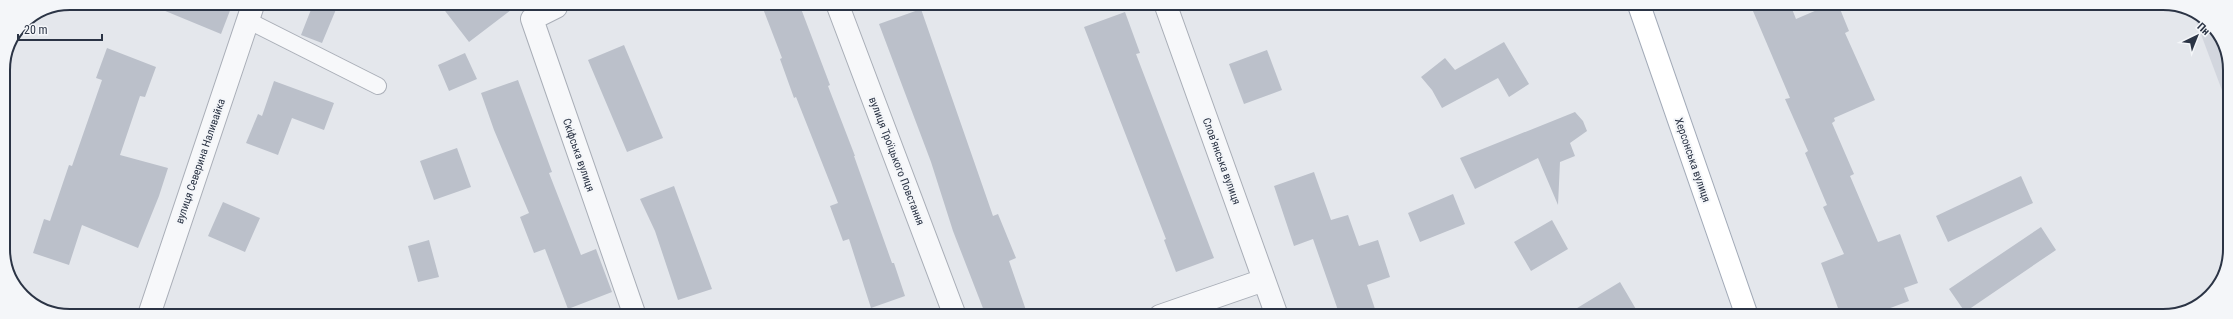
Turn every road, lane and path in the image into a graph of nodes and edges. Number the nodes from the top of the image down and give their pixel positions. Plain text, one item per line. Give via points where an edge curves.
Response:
1 (550, 10) edge
2 (840, 10) edge
3 (1167, 10) edge
4 (1641, 10) edge
5 (250, 14) edge
6 (378, 86) dead end
7 (1264, 280) junction
8 (151, 309) edge
9 (634, 309) edge
10 (952, 309) edge
11 (1180, 309) edge
12 (1274, 309) edge
13 (1745, 309) edge

1 - 9 street, Скіфська вулиця via 532,19
2 - 10 street, вулиця Троїцького Повстання
3 - 7 street, Словʼянська вулиця
4 - 13 main road, Херсонська вулиця
5 - 6 lane
5 - 8 street, вулиця Северина Наливайка
7 - 11 street
7 - 12 street, Словʼянська вулиця

